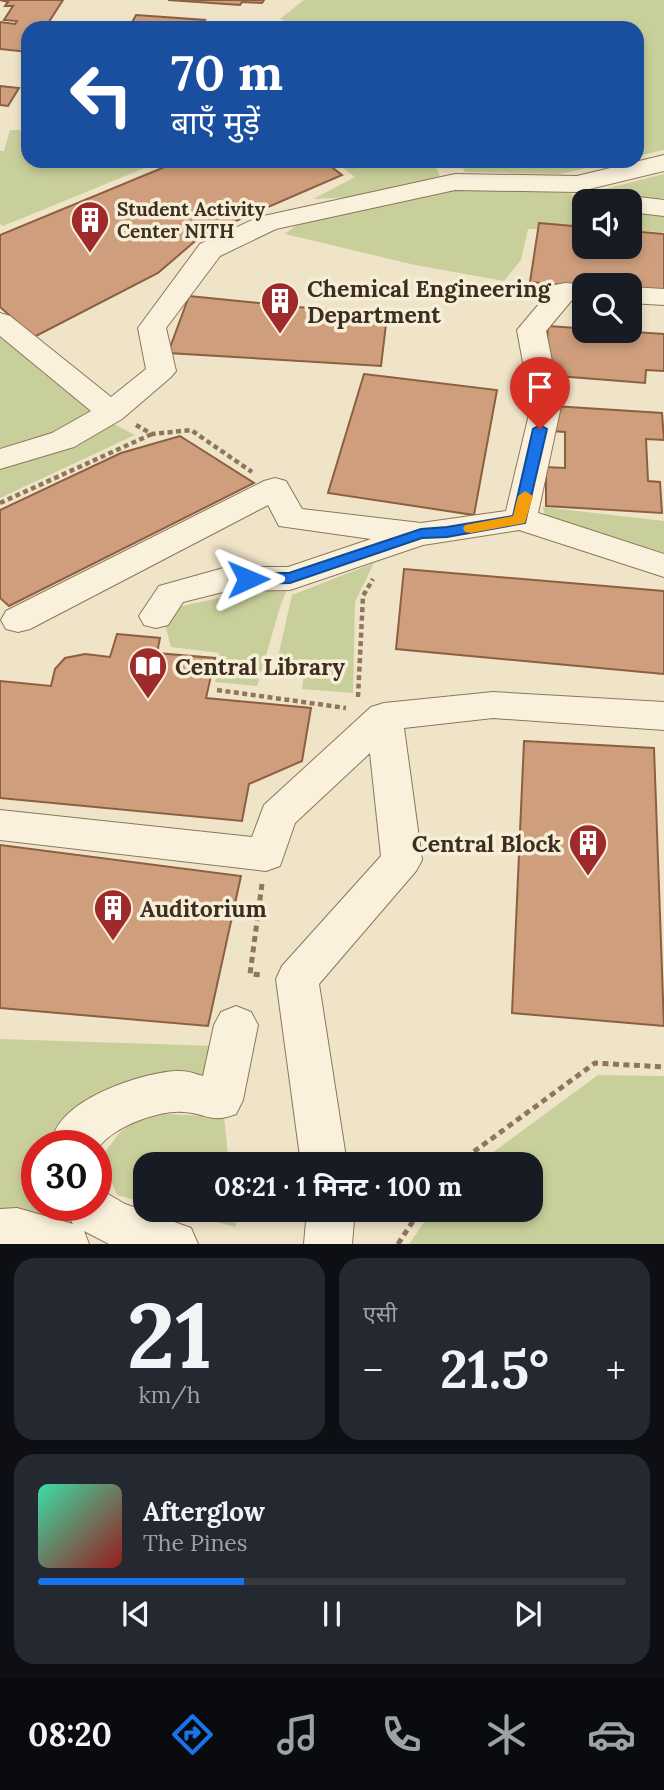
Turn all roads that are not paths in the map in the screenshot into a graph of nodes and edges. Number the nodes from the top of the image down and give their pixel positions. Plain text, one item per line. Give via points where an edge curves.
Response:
1 (664, 163) edge
2 (643, 168) edge
3 (644, 168) edge
4 (577, 184) junction
5 (585, 189) edge
6 (642, 205) edge
7 (664, 208) edge
8 (572, 291) edge
9 (642, 296) edge
10 (664, 297) edge
11 (0, 321) edge
12 (111, 412) junction
13 (0, 459) edge
14 (520, 519) junction
15 (421, 534) junction
16 (664, 566) edge
17 (156, 616) dead end
18 (18, 620) dead end
19 (664, 716) edge
20 (384, 717) junction
21 (0, 825) edge
22 (236, 1025) dead end
23 (84, 1130) edge
24 (322, 1152) edge
25 (110, 1221) edge
26 (330, 1222) edge
27 (0, 1232) edge
28 (65, 1244) edge
29 (174, 1244) edge
30 (328, 1244) edge

1 - 3 street
2 - 4 street
4 - 5 street
4 - 12 street via 455,182 268,223 210,250 152,328 161,371
6 - 7 street
8 - 14 street via 565,291 531,330 545,406
9 - 10 street
11 - 12 street
12 - 13 street via 62,440
14 - 15 street
14 - 16 street
15 - 17 street via 290,578 227,579 171,594
15 - 18 street via 291,518 275,488
19 - 20 street via 493,705
20 - 21 street via 278,817 266,855
20 - 24 street via 402,860 298,979
22 - 23 street via 220,1100 181,1091 122,1103
25 - 29 street
26 - 30 street
27 - 28 street via 16,1231

